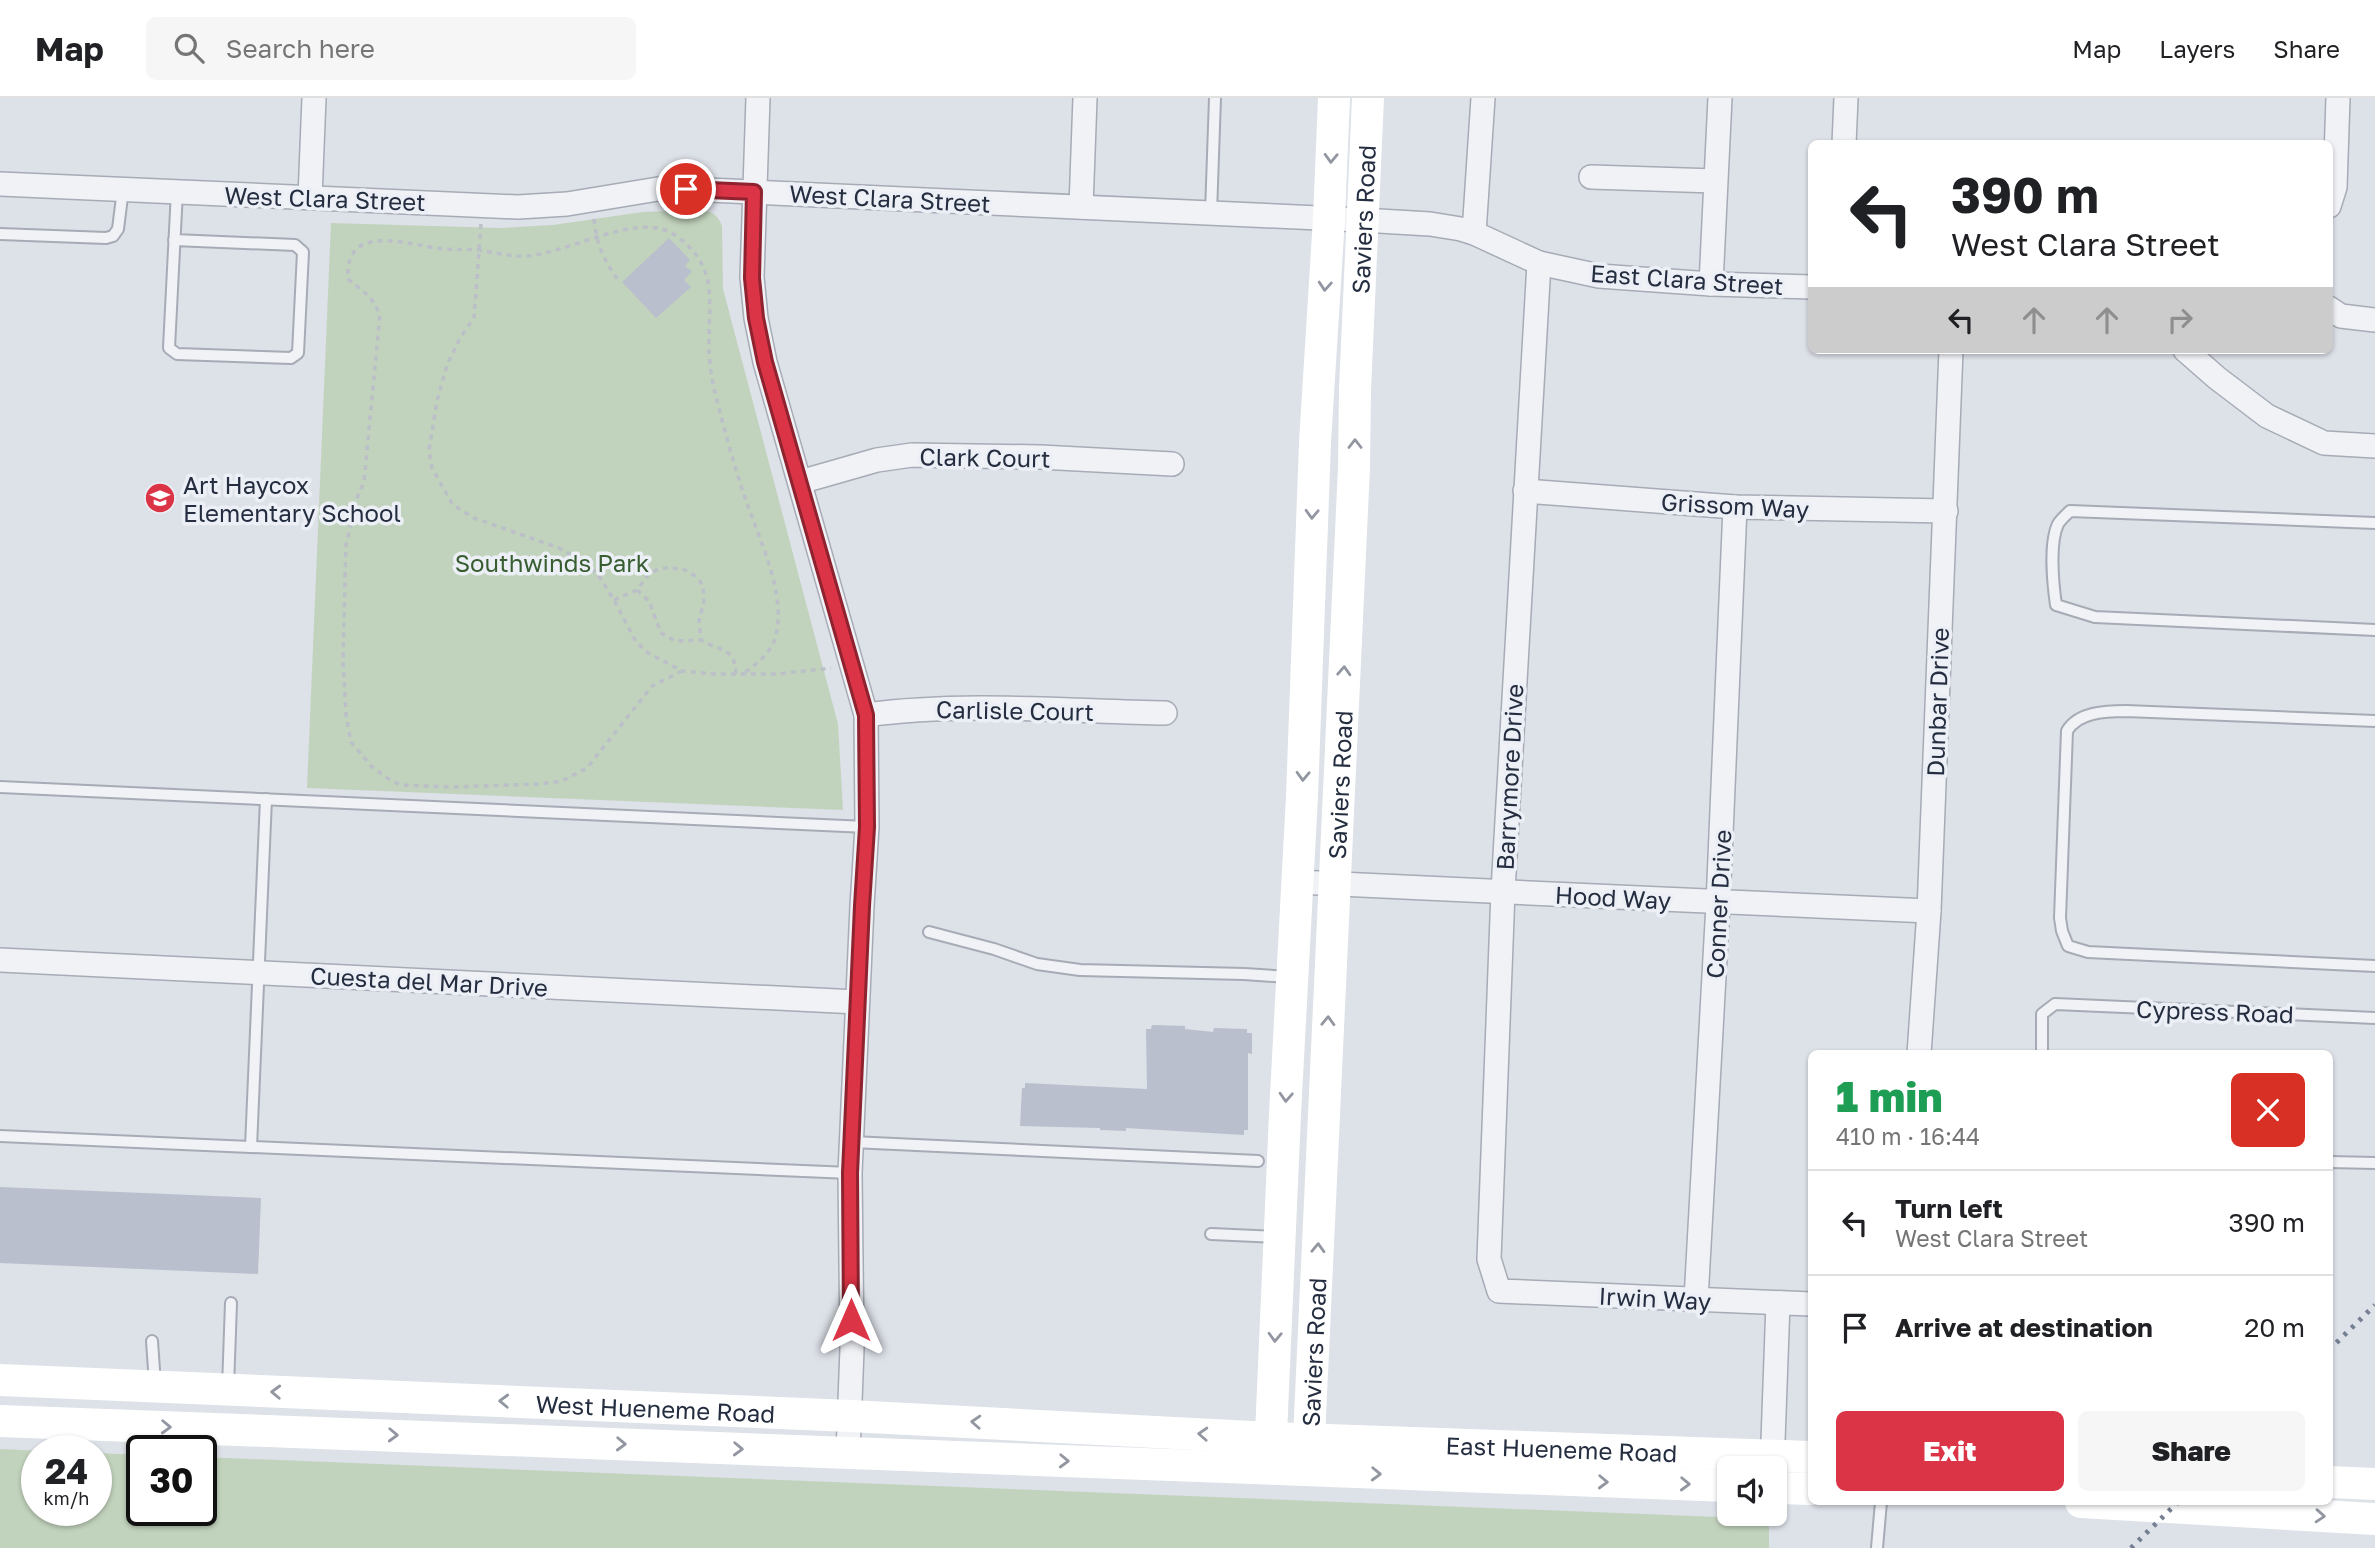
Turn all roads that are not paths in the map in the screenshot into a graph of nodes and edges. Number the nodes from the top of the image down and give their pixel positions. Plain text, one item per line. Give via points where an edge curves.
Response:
1 (314, 98) edge
2 (758, 98) edge
3 (1085, 98) edge
4 (1215, 98) edge
5 (1334, 98) edge
6 (1368, 98) edge
7 (1483, 98) edge
8 (1720, 98) edge
9 (1846, 98) edge
10 (2338, 98) edge
11 (1844, 140) edge
12 (1591, 177) dead end
13 (1715, 181) junction
14 (0, 184) edge
15 (123, 189) junction
16 (177, 191) junction
17 (754, 192) junction
18 (2333, 193) edge
19 (310, 197) junction
20 (1081, 207) junction
21 (1211, 213) junction
22 (1329, 218) junction
23 (1362, 220) junction
24 (1474, 233) junction
25 (0, 234) edge
26 (174, 240) junction
27 (1539, 263) junction
28 (1711, 284) junction
29 (1808, 287) edge
30 (2333, 311) edge
31 (2375, 320) edge
32 (1951, 354) edge
33 (2190, 354) edge
34 (2375, 446) edge
35 (1172, 464) dead end
36 (800, 482) junction
37 (1525, 491) junction
38 (1735, 507) junction
39 (1945, 511) junction
40 (2375, 523) edge
41 (2375, 630) edge
42 (1165, 713) dead end
43 (866, 715) junction
44 (2375, 721) edge
45 (0, 787) edge
46 (266, 799) junction
47 (867, 827) junction
48 (1297, 882) junction
49 (1334, 884) junction
50 (1503, 891) junction
51 (1718, 904) junction
52 (1928, 911) junction
53 (929, 932) dead end
54 (0, 960) edge
55 (2375, 966) edge
56 (259, 972) junction
57 (1292, 978) junction
58 (857, 1003) junction
59 (2375, 1018) edge
60 (1919, 1050) edge
61 (2042, 1050) edge
62 (0, 1136) edge
63 (852, 1142) junction
64 (251, 1147) junction
65 (1258, 1161) dead end
66 (2333, 1162) edge
67 (2375, 1163) edge
68 (850, 1173) junction
69 (1211, 1234) dead end
70 (1279, 1237) junction
71 (1499, 1291) joint
72 (1696, 1300) junction
73 (231, 1303) dead end
74 (1778, 1303) junction
75 (1808, 1304) edge
76 (152, 1341) dead end
77 (0, 1380) edge
78 (156, 1387) junction
79 (228, 1390) junction
80 (0, 1409) edge
81 (850, 1416) junction
82 (0, 1421) edge
83 (1271, 1438) junction
84 (1310, 1439) junction
85 (848, 1453) junction
86 (1772, 1456) edge
87 (1808, 1457) edge
88 (1717, 1459) edge
89 (1787, 1460) edge
90 (1269, 1469) junction
91 (1308, 1472) junction
92 (2333, 1482) edge
93 (2375, 1484) edge
94 (1717, 1486) edge
95 (1787, 1488) edge
96 (1808, 1489) edge
97 (1881, 1505) edge
98 (2133, 1505) edge
99 (2375, 1519) edge
100 (1877, 1548) edge

1 - 19 street
2 - 17 street
3 - 20 street
4 - 21 lane
5 -> 22 main road, Saviers Road
6 - 23 main road, Saviers Road
7 - 24 street
8 - 13 street
9 - 11 street
10 - 18 street
12 - 13 street
13 - 28 street
14 - 15 street, West Clara Street
15 - 16 street, West Clara Street
15 - 25 lane via 113,236
16 - 19 street, West Clara Street
16 - 26 lane
17 - 19 street, West Clara Street via 664,188 518,207
17 - 20 street, West Clara Street
17 - 36 street via 756,318
20 - 21 street, West Clara Street
21 - 22 street, West Clara Street
22 - 23 street, West Clara Street
22 -> 48 main road, Saviers Road
23 - 24 street, East Clara Street via 1430,224
49 -> 23 main road, Saviers Road
24 - 27 street, East Clara Street
26 - 26 lane via 169,348 177,354 291,358 298,354 303,252 295,245
27 - 28 street, East Clara Street via 1599,276
27 - 37 street, Barrymore Drive
28 - 29 street, East Clara Street
30 - 31 street
32 - 39 street, Dunbar Drive
33 - 34 street via 2267,416 2324,443
35 - 36 street, Clark Court via 912,455
36 - 43 street
37 - 38 street, Grissom Way
37 - 50 street, Barrymore Drive
38 - 39 street, Grissom Way
38 - 51 street, Conner Drive
39 - 52 street, Dunbar Drive
40 - 41 lane via 2070,510 2059,523 2054,544 2053,583 2056,605 2095,617
42 - 43 street, Carlisle Court via 955,707
43 - 47 street
44 - 55 lane via 2126,711 2099,712 2076,721 2067,731 2060,918 2068,946 2088,952
45 - 46 lane
46 - 47 lane
46 - 56 lane
47 - 58 street
48 - 49 street, Hood Way
48 - 57 main road, Saviers Road
49 - 50 street, Hood Way
84 -> 49 main road, Saviers Road
50 - 51 street, Hood Way
50 - 71 street, Barrymore Drive via 1489,1259
51 - 52 street, Hood Way
51 - 72 street, Conner Drive
52 - 60 street, Dunbar Drive
53 - 57 lane via 1037,964 1080,970
54 - 56 street, Cuesta del Mar Drive
56 - 58 street, Cuesta del Mar Drive
56 - 64 lane
57 -> 70 main road, Saviers Road
58 - 63 street
59 - 61 lane, Cypress Road via 2055,1004 2042,1014
62 - 64 lane
63 - 65 lane
63 - 68 street
64 - 68 lane
66 - 67 lane
68 - 81 street
69 - 70 lane
70 -> 83 main road, Saviers Road
71 - 72 street, Irwin Way
72 - 74 street, Irwin Way
73 - 79 lane
74 - 75 street, Irwin Way
74 - 86 street
76 - 78 lane
77 - 78 main road, West Hueneme Road
78 - 79 main road, West Hueneme Road
78 - 80 main road via 138,1404 125,1407 23,1403
81 -> 79 main road, West Hueneme Road
83 -> 81 main road, West Hueneme Road
81 - 85 street
82 -> 85 main road, West Hueneme Road
83 - 84 main road, West Hueneme Road
83 - 90 main road, Saviers Road
84 - 88 main road, East Hueneme Road
84 - 91 main road, Saviers Road
85 -> 90 main road, West Hueneme Road
87 - 89 main road, East Hueneme Road
90 - 91 main road, West Hueneme Road
91 -> 94 main road, East Hueneme Road
92 - 93 main road
95 - 96 main road
97 - 100 lane
98 -> 99 main road

